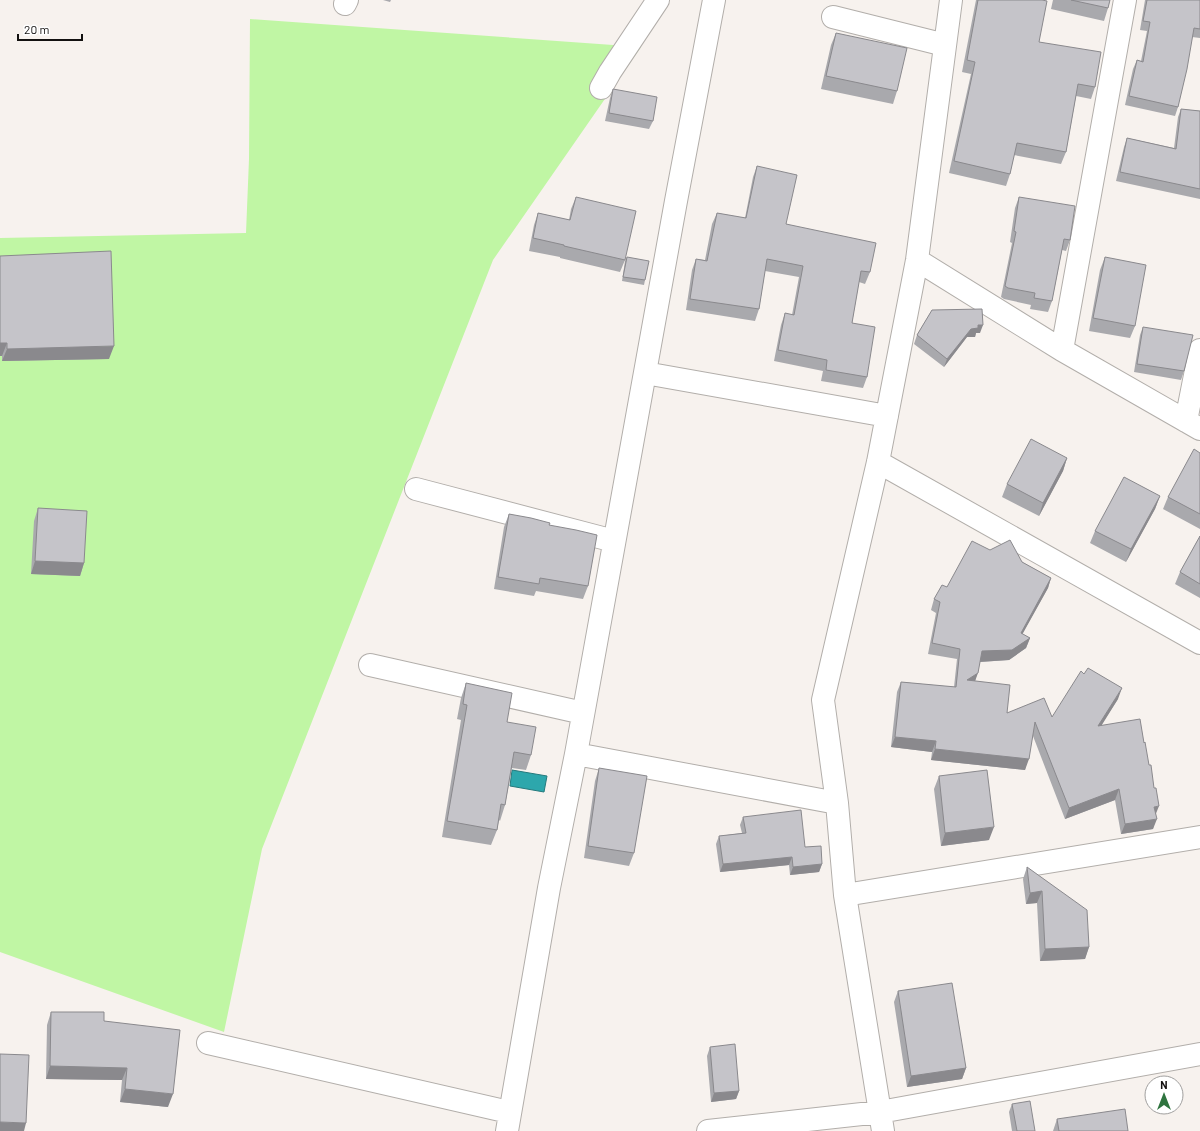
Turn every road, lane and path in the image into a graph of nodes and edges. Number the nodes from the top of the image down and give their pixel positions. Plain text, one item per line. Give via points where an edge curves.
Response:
1 (658, 0) edge
2 (714, 0) edge
3 (951, 0) edge
4 (1125, 0) edge
5 (833, 16) dead end
6 (945, 45) junction
7 (601, 88) dead end
8 (917, 260) junction
9 (1062, 350) junction
10 (1200, 350) edge
11 (645, 373) junction
12 (887, 416) junction
13 (1193, 425) edge
14 (878, 462) junction
15 (416, 489) dead end
16 (614, 541) junction
17 (1200, 643) edge
18 (370, 665) dead end
19 (583, 713) junction
20 (576, 754) junction
21 (837, 803) junction
22 (1200, 837) edge
23 (845, 895) junction
24 (208, 1043) dead end
25 (1200, 1054) edge
26 (508, 1122) edge
27 (882, 1122) edge
28 (708, 1131) edge

1 - 7 street
2 - 11 street
3 - 6 street
4 - 9 street
5 - 6 street
6 - 8 street
8 - 9 street
8 - 12 street
9 - 13 street
10 - 13 street
11 - 12 street
11 - 16 street
12 - 14 street
14 - 17 street
14 - 21 street via 822,700
15 - 16 street
16 - 19 street
18 - 19 street
19 - 20 street
20 - 21 street
20 - 26 street via 549,888
21 - 23 street
22 - 23 street
23 - 27 street
24 - 26 street
25 - 27 street
27 - 28 street

